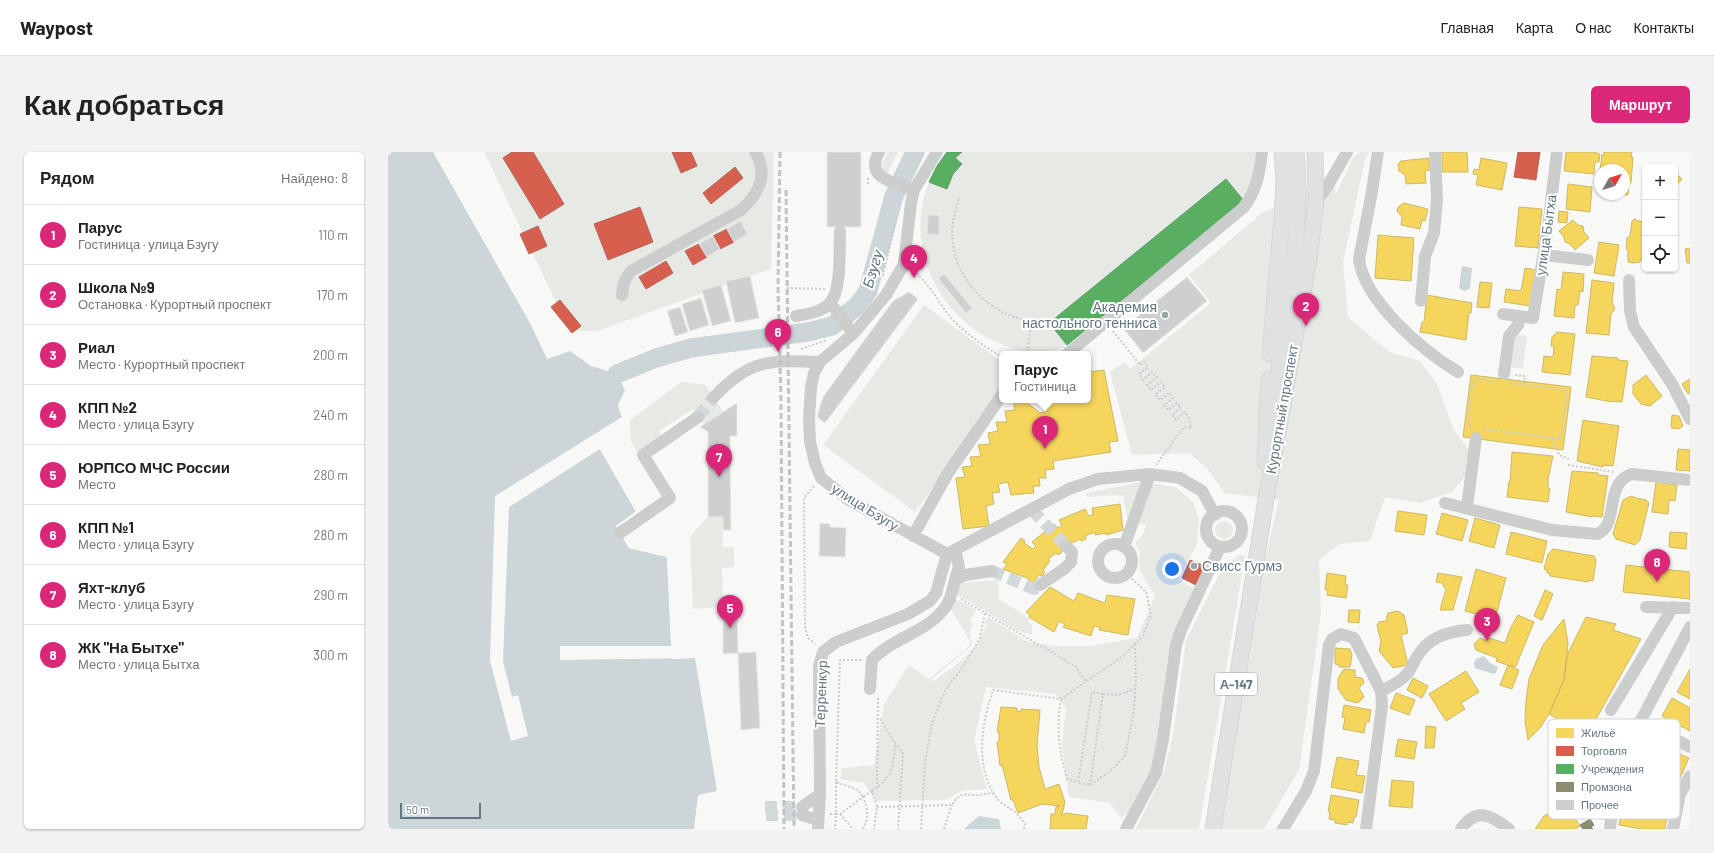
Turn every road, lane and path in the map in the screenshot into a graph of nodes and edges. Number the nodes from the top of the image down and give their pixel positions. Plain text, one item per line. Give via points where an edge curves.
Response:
1 (755, 152) edge
2 (879, 152) edge
3 (937, 152) edge
4 (1262, 152) edge
5 (1282, 152) edge
6 (1296, 152) edge
7 (1315, 152) edge
8 (1347, 152) edge
9 (1378, 152) edge
10 (1435, 152) edge
11 (1556, 152) edge
12 (914, 190) junction
13 (959, 199) dead end
14 (1316, 202) junction
15 (898, 213) dead end
16 (840, 232) dead end
17 (1544, 255) junction
18 (1588, 260) dead end
19 (904, 264) junction
20 (882, 280) dead end
21 (1629, 280) dead end
22 (787, 288) dead end
23 (825, 289) dead end
24 (622, 295) dead end
25 (1421, 301) dead end
26 (833, 306) junction
27 (1503, 314) dead end
28 (796, 316) dead end
29 (1520, 316) junction
30 (1054, 319) dead end
31 (1032, 321) junction
32 (1105, 321) junction
33 (852, 330) junction
34 (828, 340) dead end
35 (796, 351) dead end
36 (1027, 351) edge
37 (1070, 351) edge
38 (999, 355) edge
39 (820, 362) junction
40 (1458, 372) dead end
41 (1517, 376) dead end
42 (1504, 379) junction
43 (1524, 385) junction
44 (713, 398) tunnel mouth
45 (999, 399) edge
46 (698, 417) tunnel mouth
47 (1690, 419) edge
48 (1476, 432) junction
49 (1552, 438) junction
50 (1569, 459) dead end
51 (1568, 465) dead end
52 (1613, 470) dead end
53 (1150, 474) junction
54 (821, 478) junction
55 (1690, 480) edge
56 (1265, 493) junction
57 (1445, 503) dead end
58 (1467, 507) junction
59 (1215, 515) junction
60 (620, 533) dead end
61 (1241, 533) junction
62 (913, 536) junction
63 (1259, 540) junction
64 (1066, 546) tunnel mouth
65 (1124, 547) junction
66 (1220, 547) junction
67 (951, 552) junction
68 (992, 571) tunnel mouth
69 (1126, 573) junction
70 (955, 580) junction
71 (1040, 585) tunnel mouth
72 (951, 593) junction
73 (1646, 607) dead end
74 (1673, 608) junction
75 (1690, 608) edge
76 (985, 613) junction
77 (1690, 627) edge
78 (1467, 630) dead end
79 (1135, 644) junction
80 (823, 652) junction
81 (872, 660) junction
82 (1086, 682) junction
83 (870, 688) joint
84 (1135, 689) junction
85 (1381, 691) junction
86 (1103, 694) junction
87 (1061, 699) junction
88 (1611, 710) dead end
89 (879, 718) junction
90 (1641, 719) edge
91 (1680, 742) edge
92 (895, 743) junction
93 (1690, 747) edge
94 (1690, 776) edge
95 (836, 782) junction
96 (1078, 783) junction
97 (1090, 785) junction
98 (877, 788) junction
99 (872, 791) junction
100 (993, 793) junction
101 (820, 794) junction
102 (1680, 794) edge
103 (863, 797) junction
104 (952, 805) junction
105 (900, 806) junction
106 (922, 806) junction
107 (877, 807) junction
108 (830, 814) dead end
109 (836, 814) junction
110 (840, 814) junction
111 (1611, 819) edge
112 (1674, 819) edge
113 (818, 825) edge
114 (835, 829) edge
115 (853, 829) edge
116 (864, 829) edge
117 (876, 829) edge
118 (898, 829) edge
119 (921, 829) edge
120 (944, 829) edge
121 (1024, 829) edge
122 (1126, 829) edge
123 (1213, 829) edge
124 (1283, 829) edge
125 (1366, 829) edge
126 (1461, 829) edge
127 (1509, 829) edge
128 (1610, 829) edge
129 (1672, 829) edge

1 - 24 street via 762,164 762,178 748,203 741,210 631,271 622,284
2 - 12 street via 874,161 878,175
3 - 12 street, улица Бзугу
4 - 32 street via 1255,189 1243,208
5 - 56 main road, А-147 via 1284,181 1270,355
6 - 56 main road, Курортный проспект / А-147 via 1296,225
7 - 14 main road, Курортный проспект / А-147
8 - 14 street
9 - 40 street via 1358,259 1360,267 1381,304 1440,360
10 - 25 street via 1436,218 1434,234 1425,256
11 - 17 street, улица Бытха
12 - 19 street, улица Бзугу
13 - 31 path via 954,214 952,244 962,271 978,294 988,303 1010,315
14 - 56 main road, Курортный проспект / А-147 via 1309,259
15 - 20 path
16 - 26 street via 837,290
17 - 18 street
17 - 29 street, улица Бытха via 1533,318
19 - 33 street, улица Бзугу via 886,296
19 - 38 path via 924,279 953,320
21 - 47 street via 1630,311 1634,327 1672,384
22 - 23 path
26 - 28 street
26 - 33 street, bridge
27 - 29 street
29 - 42 street via 1518,325 1509,336
30 - 31 path
31 - 36 path
32 - 37 street
32 - 53 path via 1140,365 1144,362 1148,367 1139,374 1143,380 1152,372 1157,377 1147,385 1151,390 1160,382 1165,387 1155,395 1160,400 1169,392 1173,398 1164,405 1168,410 1177,403 1181,407 1172,415 1176,420 1185,412 1189,418 1191,428 1184,427
33 - 39 street, улица Бзугу
34 - 35 path
39 - 44 street via 791,361 756,366 727,383
39 - 54 street, улица Бзугу via 811,387 809,418 814,463
41 - 43 path via 1525,376
42 - 43 path
42 - 48 path via 1477,379 1473,382 1468,423
43 - 49 path via 1567,390 1561,439
45 - 62 street via 948,473
46 - 60 street via 643,455 670,498
48 - 49 path
48 - 58 street
49 - 50 path via 1559,455
51 - 52 path
53 - 59 street via 1180,478 1192,483 1202,491
53 - 65 street
53 - 67 street via 1098,479 1069,489
54 - 62 street, улица Бзугу via 849,500
54 - 80 path, Терренкур via 804,498 804,628 808,638
55 - 58 street via 1632,474 1625,476 1620,481 1607,524 1597,534 1552,530
56 - 63 main road, Курортный проспект / А-147
57 - 58 street
59 - 61 street via 1223,512 1232,514 1239,520
59 - 66 street via 1208,521 1207,535
61 - 63 street
61 - 66 street via 1234,544
62 - 67 street, улица Бзугу
63 - 123 main road, Курортный проспект / А-147
64 - 71 street via 1072,552 1071,562 1064,570
65 - 69 street via 1131,558
65 - 69 street via 1115,544 1105,547 1098,561 1101,571 1110,577 1116,578
66 - 122 street via 1176,645 1156,773
67 - 70 street via 959,566
67 - 80 street via 936,593 930,601 908,614 836,642
68 - 70 street via 965,575
69 - 79 path via 1146,592 1151,615 1143,636
70 - 72 street
72 - 76 path
72 - 81 street via 947,605 938,616 918,630 893,642
73 - 74 street
74 - 75 street
74 - 88 street
76 - 82 path via 1075,666
76 - 106 path via 980,638 946,689 932,723
77 - 90 street
78 - 85 street via 1453,631 1428,643 1407,674
79 - 82 path via 1123,656
79 - 84 path
80 - 101 street, Терренкур via 819,666
81 - 83 street
81 - 95 path via 840,660
82 - 87 path
83 - 89 path via 878,696
84 - 86 path via 1118,695
84 - 97 path via 1134,711 1125,756 1113,769
85 - 124 street via 1354,638 1341,634 1336,636 1330,645 1314,771 1306,791
85 - 125 street via 1382,706
86 - 96 path via 1092,692
86 - 97 path
87 - 96 path via 1058,733 1060,755 1067,779
87 - 100 path via 993,690 982,745 987,777
89 - 92 path
89 - 98 path
91 - 93 street
92 - 98 path via 893,768 883,784
92 - 105 path via 903,754
94 - 102 street
95 - 103 path via 858,790
95 - 109 path
96 - 97 path
98 - 99 path
99 - 103 path
99 - 107 path
100 - 104 path via 966,793 959,796
100 - 121 path via 999,801 1016,813 1025,824
101 - 113 street, Терренкур
101 - 113 street via 802,811
103 - 110 path
103 - 116 path via 868,807
104 - 106 path
104 - 120 path
105 - 106 path
105 - 107 path
105 - 118 path
106 - 119 path
107 - 117 path
108 - 109 path
109 - 110 path
109 - 114 path
110 - 115 path
111 - 128 street
112 - 129 street
126 - 127 street via 1473,818 1483,814 1492,816

